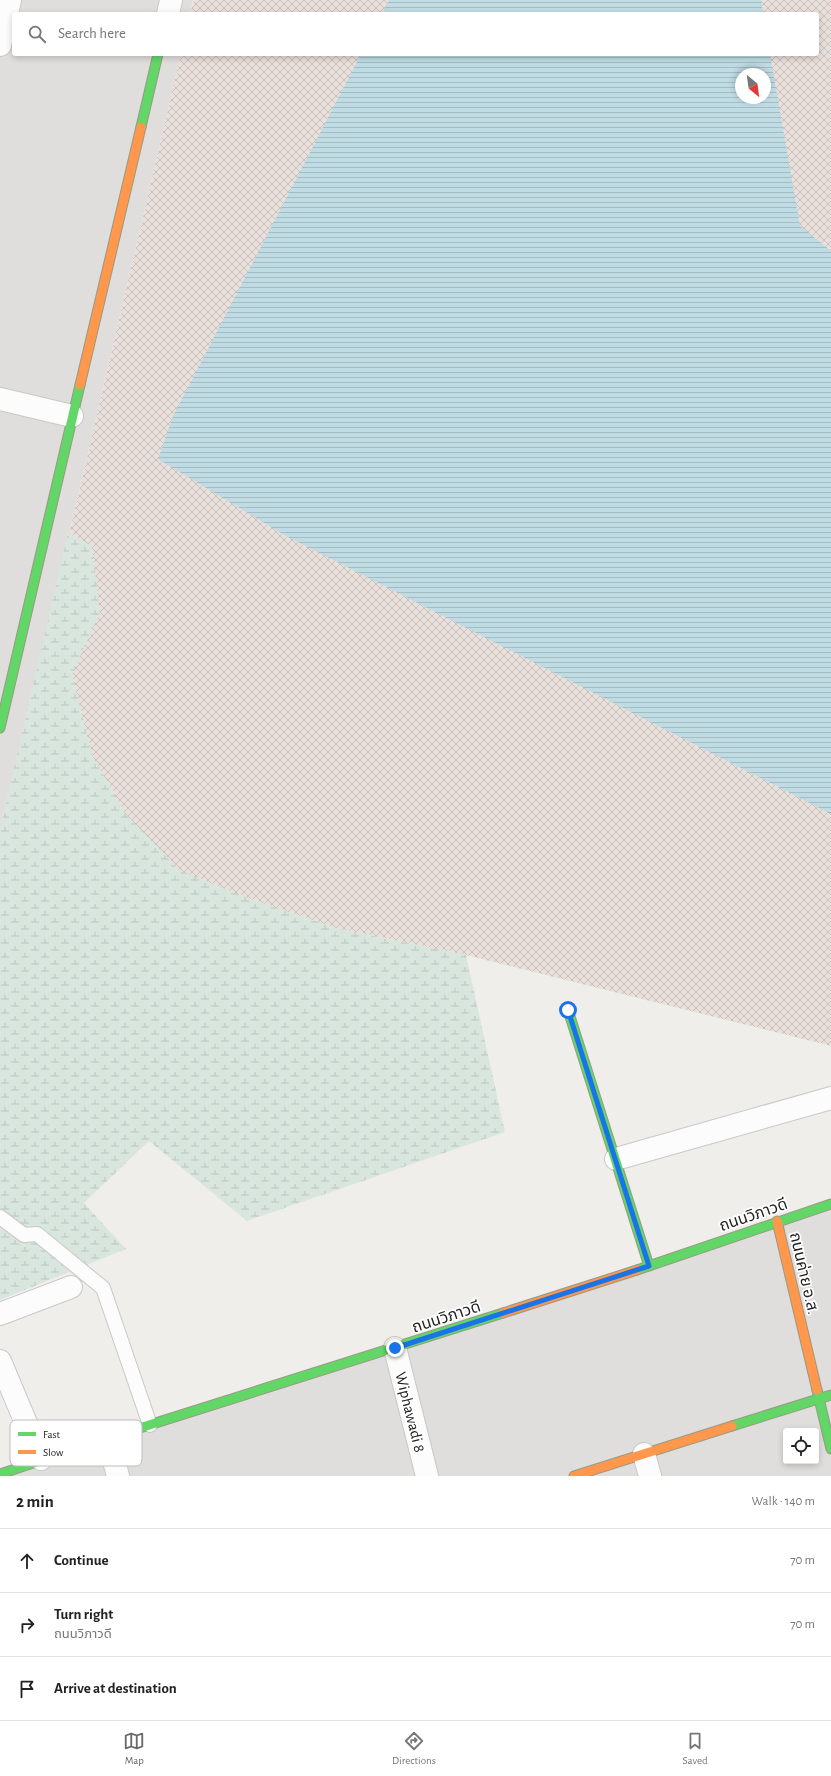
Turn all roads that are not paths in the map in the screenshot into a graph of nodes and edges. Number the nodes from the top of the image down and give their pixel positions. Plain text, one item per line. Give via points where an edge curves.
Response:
1 (11, 0) edge
2 (171, 0) edge
3 (0, 5) edge
4 (168, 12) edge
5 (0, 44) edge
6 (158, 56) edge
7 (0, 399) edge
8 (72, 416) junction
9 (0, 728) edge
10 (568, 1010) dead end
11 (831, 1098) edge
12 (616, 1159) junction
13 (831, 1204) edge
14 (0, 1217) edge
15 (777, 1221) junction
16 (649, 1266) junction
17 (71, 1287) dead end
18 (0, 1314) edge
19 (395, 1348) junction
20 (0, 1361) edge
21 (831, 1394) edge
22 (818, 1398) junction
23 (25, 1420) edge
24 (150, 1425) junction
25 (142, 1427) edge
26 (831, 1449) edge
27 (644, 1454) junction
28 (22, 1466) edge
29 (115, 1466) edge
30 (0, 1474) edge
31 (118, 1476) edge
32 (427, 1476) edge
33 (574, 1476) edge
34 (650, 1476) edge

1 - 3 street
1 - 5 street
2 - 4 street
6 - 8 street
7 - 8 street
8 - 9 street
10 - 12 street
11 - 12 street
12 - 16 street
13 - 15 street, ถนนวิภาวดี
14 - 24 lane via 24,1235 37,1234 103,1288
15 - 16 street, ถนนวิภาวดี
15 - 22 street, ถนนค่าย อ.ส.
16 - 19 street, ถนนวิภาวดี
17 - 18 street
19 - 24 street, ถนนวิภาวดี
19 - 32 street, Wiphawadi 8
20 - 23 street
21 - 22 street
22 - 26 street, ถนนค่าย อ.ส.
22 - 27 street
24 - 25 street, ถนนวิภาวดี
27 - 33 street
27 - 34 street
28 - 30 street, ถนนวิภาวดี
29 - 31 street

